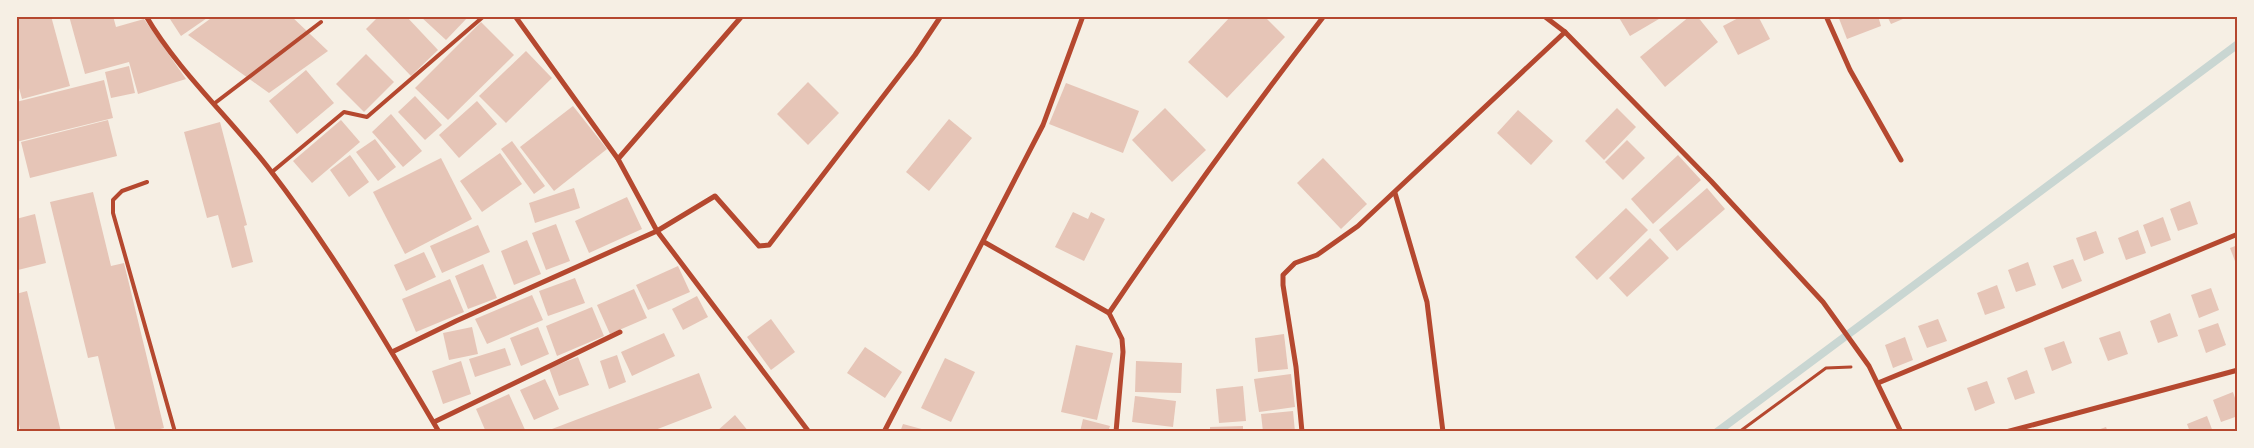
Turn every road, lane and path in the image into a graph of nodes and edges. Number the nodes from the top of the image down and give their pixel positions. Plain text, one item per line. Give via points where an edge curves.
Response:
1 (146, 16) edge
2 (484, 16) edge
3 (515, 16) edge
4 (742, 16) edge
5 (941, 16) edge
6 (1082, 16) edge
7 (1324, 16) edge
8 (1544, 16) edge
9 (1826, 16) edge
10 (321, 22) dead end
11 (1565, 32) junction
12 (214, 103) junction
13 (618, 159) junction
14 (1902, 160) dead end
15 (272, 172) junction
16 (147, 182) dead end
17 (1395, 193) junction
18 (657, 230) junction
19 (2238, 234) edge
20 (984, 242) junction
21 (1109, 313) junction
22 (620, 332) dead end
23 (392, 352) junction
24 (1869, 366) junction
25 (2238, 370) edge
26 (1878, 383) junction
27 (434, 422) junction
28 (175, 432) edge
29 (440, 432) edge
30 (809, 432) edge
31 (884, 432) edge
32 (1116, 432) edge
33 (1302, 432) edge
34 (1443, 432) edge
35 (1739, 432) edge
36 (1901, 432) edge
37 (2006, 432) edge

1 - 12 street via 161,42
2 - 15 lane via 367,117 344,112
3 - 13 street
4 - 13 street
5 - 18 street via 915,55 769,245 759,246 715,196
6 - 20 street via 1042,125
7 - 21 street via 1229,141
8 - 11 street
9 - 14 street via 1850,70
10 - 12 lane
11 - 17 street
11 - 24 street via 1711,181 1822,302
12 - 15 street
13 - 18 street
15 - 23 street via 329,252
16 - 28 lane via 122,191 113,200 112,213
17 - 33 street via 1337,242 1318,255 1295,263 1283,275
17 - 34 street via 1426,302
18 - 23 street
18 - 30 street
19 - 26 street
20 - 21 street
20 - 31 street
21 - 32 street via 1122,339 1123,352
22 - 27 street
23 - 27 street
24 - 26 street
24 - 35 path via 1826,368
25 - 37 street
26 - 36 street
27 - 29 street

